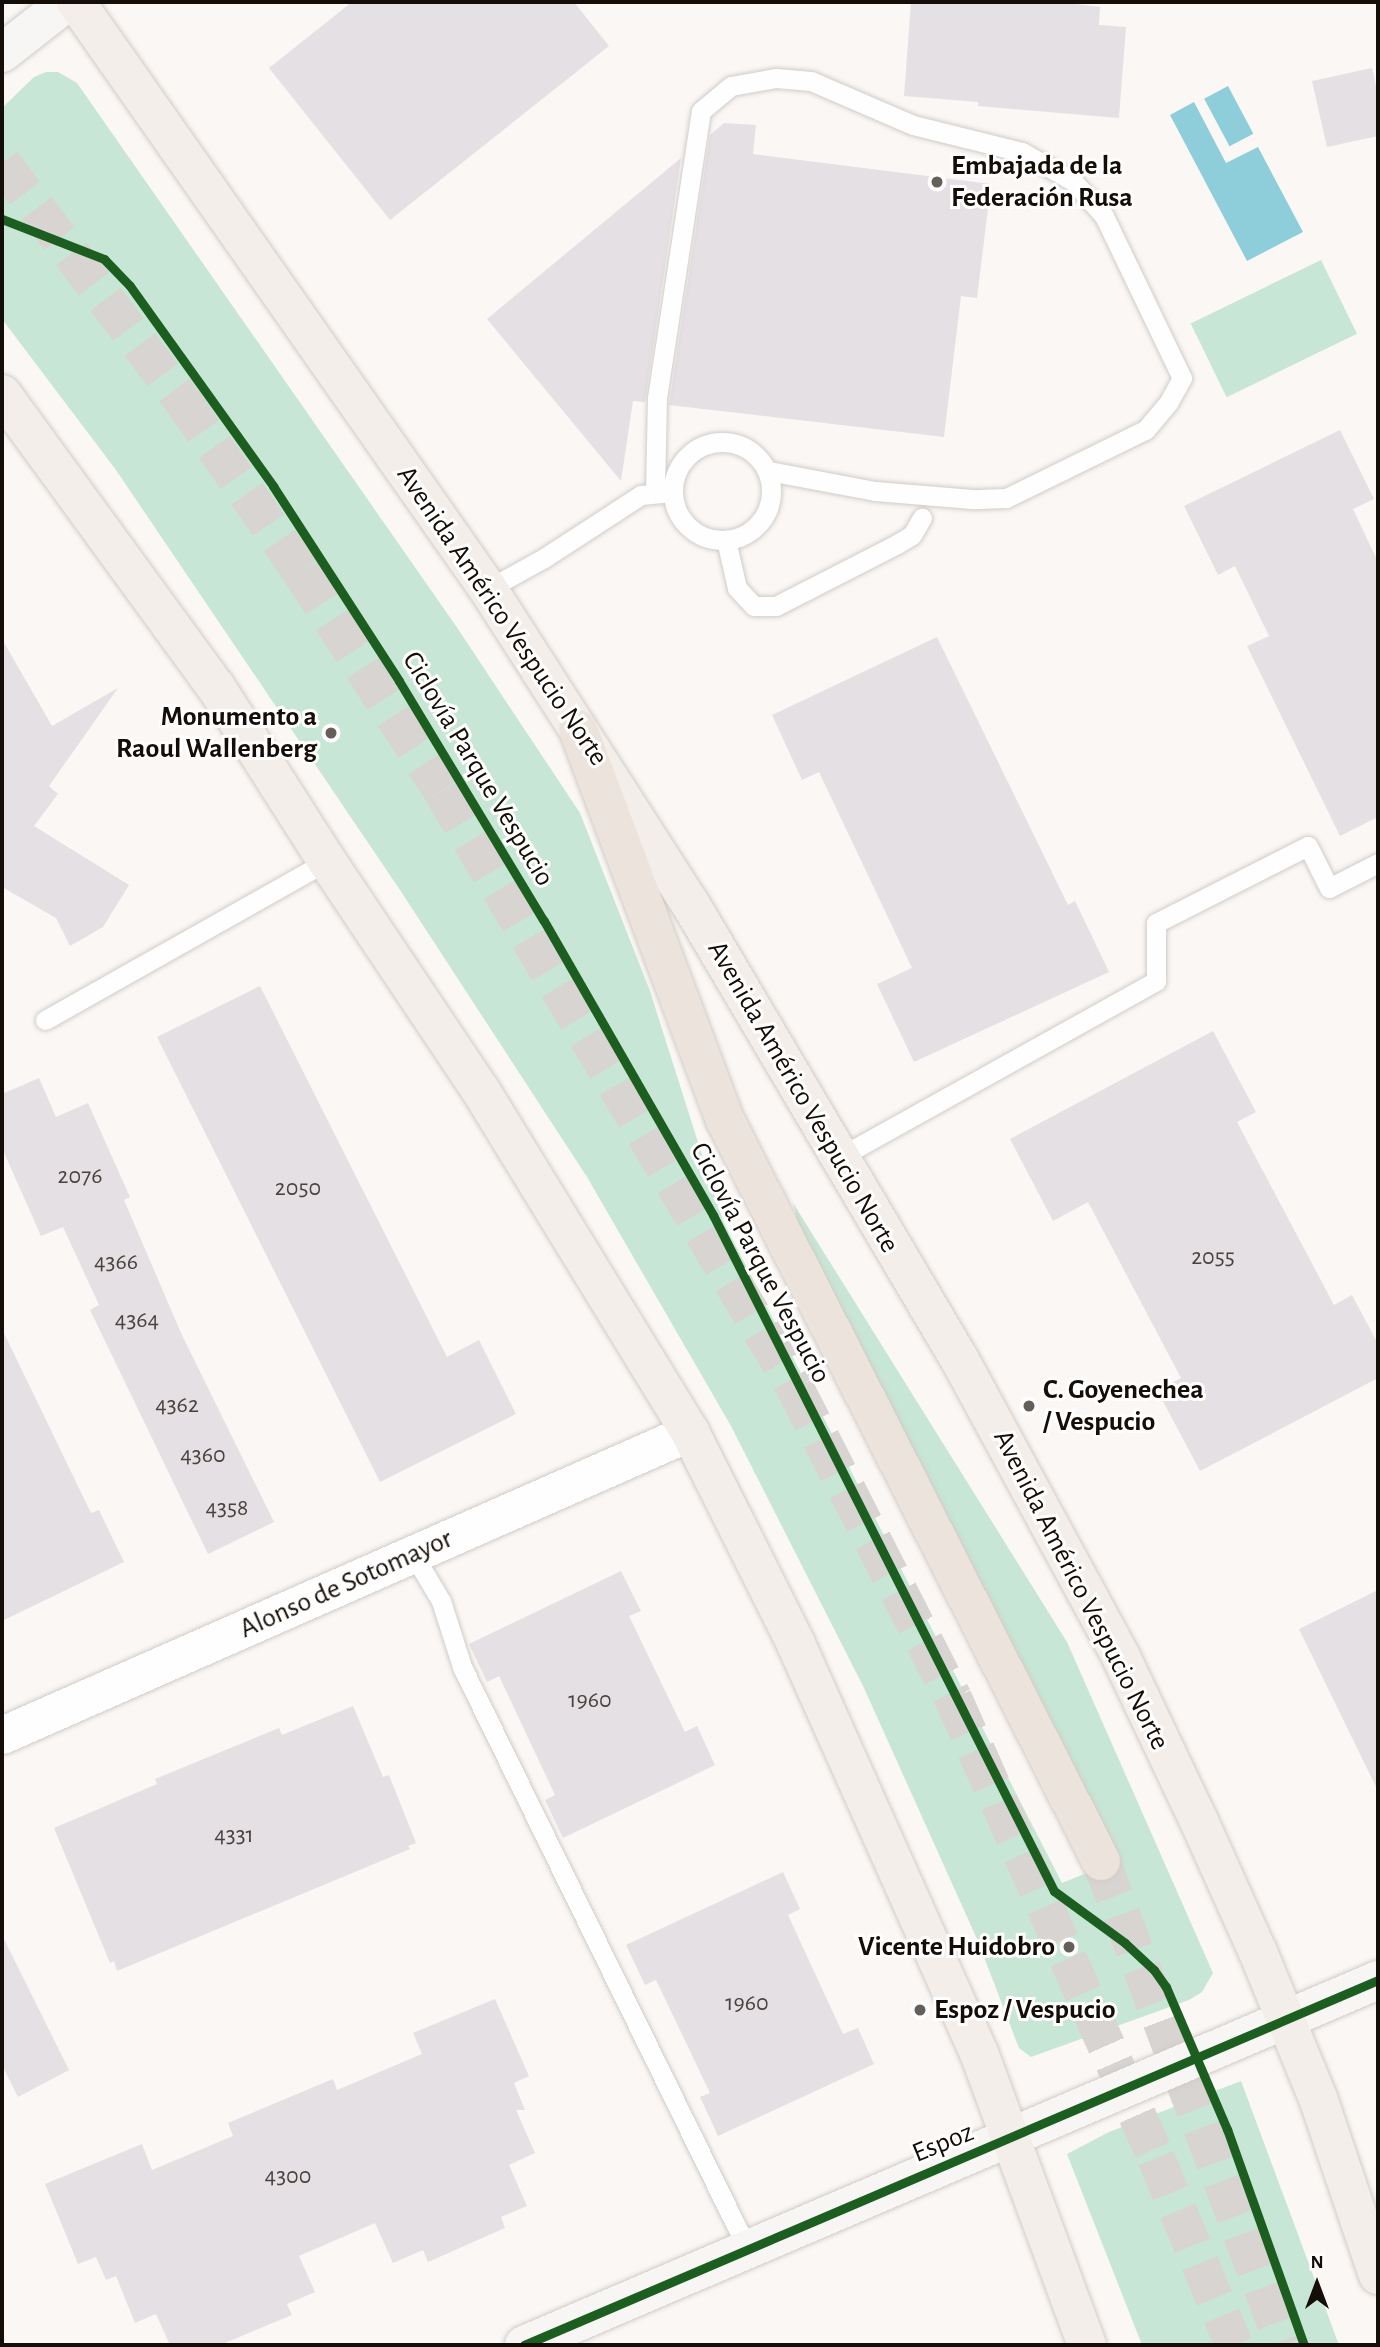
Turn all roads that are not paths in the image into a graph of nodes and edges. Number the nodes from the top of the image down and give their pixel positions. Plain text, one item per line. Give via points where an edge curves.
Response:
1 (67, 2) edge
2 (76, 2) edge
3 (2, 53) edge
4 (2, 394) edge
5 (768, 471) junction
6 (664, 493) junction
7 (922, 518) dead end
8 (726, 540) junction
9 (488, 589) junction
10 (578, 729) junction
11 (327, 861) junction
12 (1378, 863) edge
13 (45, 1020) dead end
14 (838, 1158) junction
15 (690, 1432) junction
16 (413, 1555) junction
17 (2, 1735) edge
18 (1101, 1861) tunnel mouth
19 (1378, 1980) edge
20 (1286, 2020) junction
21 (1011, 2140) junction
22 (748, 2250) junction
23 (1378, 2275) edge
24 (524, 2345) edge
25 (1087, 2345) edge

1 - 3 street
2 - 9 main road, Avenida Américo Vespucio Norte
4 - 11 main road via 216,687
5 - 6 lane via 744,447 711,443 695,449 683,461
5 - 6 lane via 875,491 1006,498 1145,430 1182,379 1104,216 1073,181 1022,152 913,125 811,81 776,78 731,86 701,111 657,398
5 - 8 lane via 770,501 764,516 754,528
6 - 8 lane via 696,532
6 - 9 lane via 640,495
7 - 8 lane via 912,535 776,606 754,606 737,589
9 - 10 main road, Avenida Américo Vespucio Norte
10 - 14 main road, Avenida Américo Vespucio Norte via 691,905
10 - 18 highway via 725,1120
11 - 13 lane
11 - 15 main road via 481,1091
12 - 14 lane via 1329,888 1308,846 1156,923 1156,981
14 - 20 main road, Avenida Américo Vespucio Norte via 961,1362 1109,1635 1199,1821
15 - 16 street, Alonso de Sotomayor
15 - 21 main road via 796,1644 978,2053
16 - 17 street, Alonso de Sotomayor
16 - 22 lane via 441,1601 462,1667
19 - 20 street, Espoz
20 - 21 street, Espoz
20 - 23 main road, Avenida Américo Vespucio Norte via 1318,2098
21 - 22 street, Espoz
21 - 25 main road
22 - 24 street, Espoz

